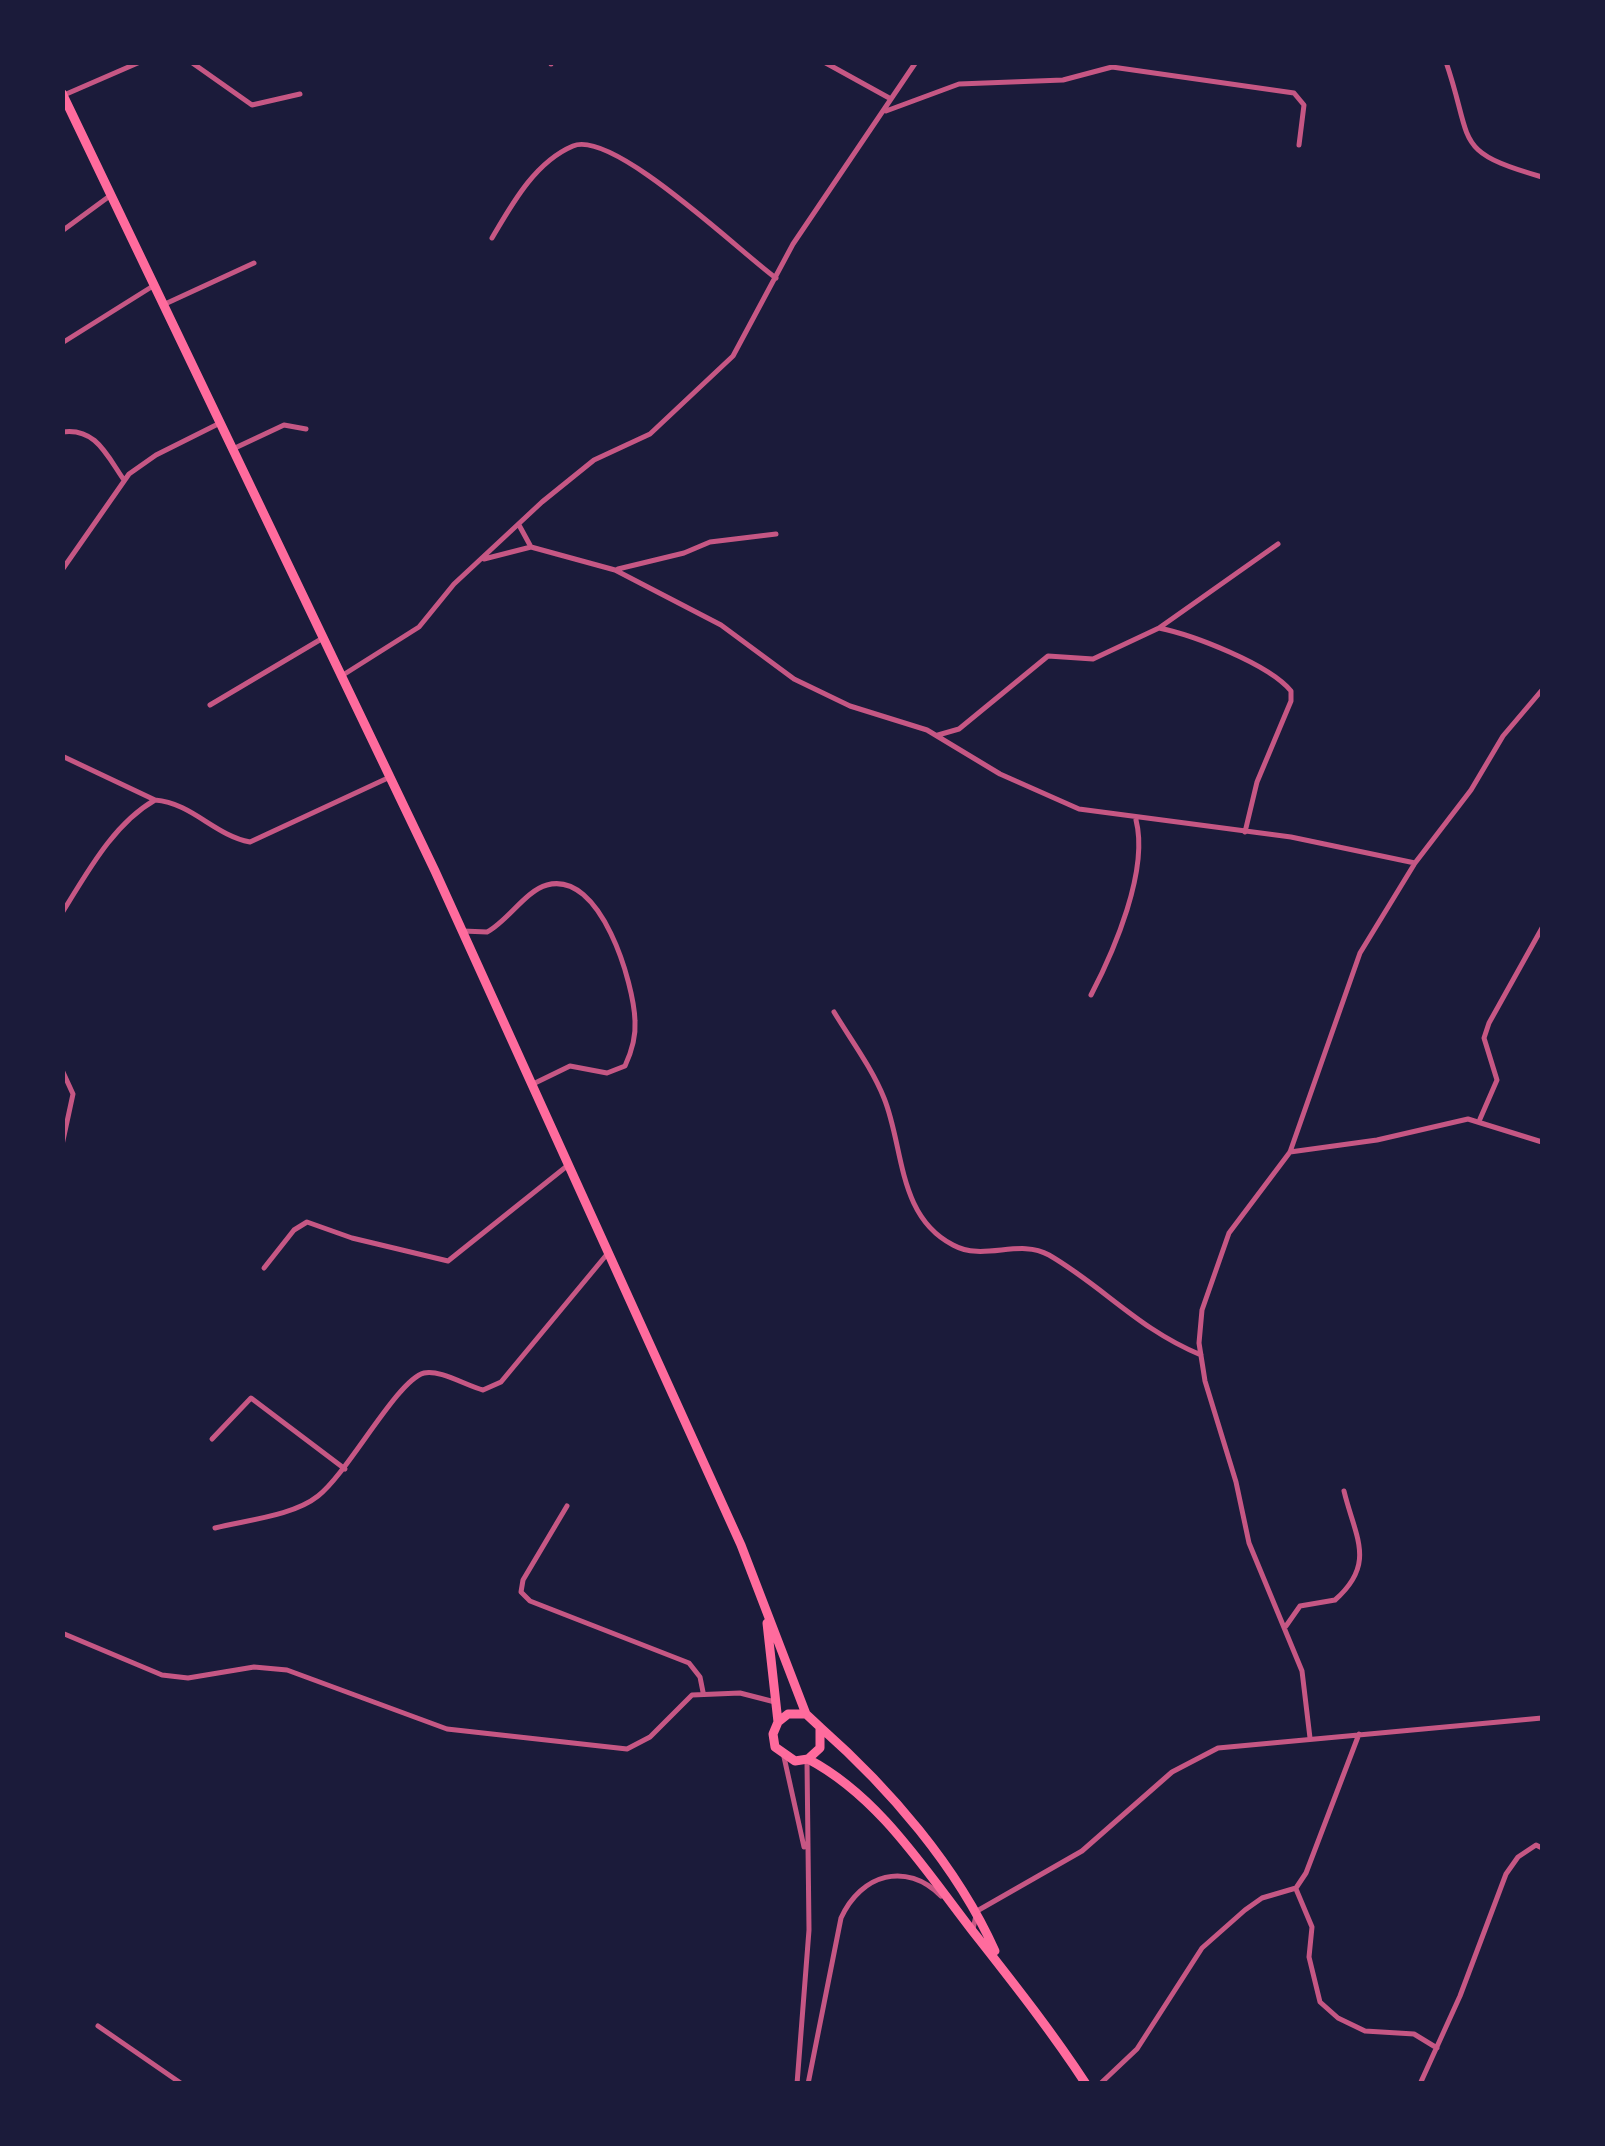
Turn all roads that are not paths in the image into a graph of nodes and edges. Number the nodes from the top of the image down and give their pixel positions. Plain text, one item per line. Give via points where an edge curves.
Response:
1 (140, 62) edge
2 (191, 62) edge
3 (824, 62) edge
4 (916, 62) edge
5 (1446, 62) edge
6 (63, 94) edge
7 (300, 94) dead end
8 (891, 98) junction
9 (884, 112) junction
10 (1299, 145) dead end
11 (1542, 177) edge
12 (111, 195) junction
13 (62, 231) edge
14 (492, 238) dead end
15 (254, 264) dead end
16 (776, 278) junction
17 (156, 284) junction
18 (165, 304) junction
19 (62, 343) edge
20 (223, 422) junction
21 (64, 429) edge
22 (306, 429) dead end
23 (235, 448) junction
24 (124, 480) junction
25 (519, 525) junction
26 (776, 534) dead end
27 (1278, 544) dead end
28 (531, 548) junction
29 (484, 559) junction
30 (62, 570) edge
31 (616, 570) junction
32 (1159, 628) junction
33 (326, 636) junction
34 (343, 675) junction
35 (1542, 690) edge
36 (210, 705) dead end
37 (935, 736) junction
38 (62, 756) edge
39 (390, 777) junction
40 (155, 800) junction
41 (1136, 820) junction
42 (1245, 832) junction
43 (1415, 863) junction
44 (62, 914) edge
45 (1542, 928) edge
46 (462, 931) junction
47 (1091, 996) dead end
48 (834, 1012) dead end
49 (62, 1070) edge
50 (530, 1086) junction
51 (1480, 1119) junction
52 (1542, 1142) edge
53 (62, 1145) edge
54 (1290, 1152) junction
55 (566, 1166) junction
56 (608, 1253) junction
57 (264, 1268) dead end
58 (1201, 1355) junction
59 (212, 1439) dead end
60 (345, 1469) junction
61 (1344, 1492) dead end
62 (567, 1506) dead end
63 (215, 1528) dead end
64 (766, 1615) junction
65 (1284, 1628) junction
66 (62, 1633) edge
67 (703, 1692) junction
68 (776, 1702) junction
69 (806, 1714) junction
70 (1542, 1718) edge
71 (778, 1722) junction
72 (820, 1728) junction
73 (1359, 1734) junction
74 (1310, 1738) junction
75 (784, 1757) junction
76 (808, 1759) junction
77 (1542, 1848) edge
78 (806, 1855) junction
79 (1296, 1888) junction
80 (977, 1910) junction
81 (965, 1920) junction
82 (973, 1931) junction
83 (998, 1958) junction
84 (98, 2026) dead end
85 (1436, 2048) junction
86 (182, 2084) edge
87 (797, 2084) edge
88 (808, 2084) edge
89 (1086, 2084) edge
90 (1100, 2084) edge
91 (1420, 2084) edge

1 - 6 street
2 - 7 street via 252,105
3 - 8 street
4 - 8 street
5 - 11 street via 1464,126 1481,156
6 - 12 main road
8 - 9 street
9 - 10 street via 959,84 1064,80 1112,67 1294,93 1304,104
9 - 16 street
12 - 13 street
12 - 17 main road
14 - 16 street via 535,174 586,143 628,160
15 - 18 street
16 - 25 street via 734,356 650,434 578,472
17 - 18 main road
17 - 19 street
18 - 20 main road
20 - 23 main road
20 - 24 street via 156,455
21 - 24 street via 91,435
22 - 23 street via 284,425
23 - 33 main road
24 - 30 street
25 - 28 street
25 - 29 street
26 - 31 street via 710,542
27 - 32 street
28 - 29 street
28 - 31 street
29 - 34 street via 419,627
31 - 37 street via 721,625 794,679
32 - 37 street via 1093,659 1048,656 959,729
32 - 42 street via 1228,654 1291,691
33 - 34 main road
33 - 36 street
34 - 39 main road
35 - 43 street
37 - 41 street via 1039,794
38 - 40 street
39 - 40 street via 250,842 188,808
39 - 46 main road
40 - 44 street via 118,831
41 - 42 street
41 - 47 street via 1139,846 1130,891 1112,955
42 - 43 street
43 - 54 street via 1360,953
45 - 51 street via 1484,1038 1496,1080
46 - 50 main road
46 - 50 street via 487,932 548,884 561,884 594,904 608,923 633,996 636,1025 625,1066 607,1074 570,1066
48 - 58 street via 882,1093 906,1188 944,1240 964,1250 1027,1248 1050,1256 1143,1328
49 - 53 street via 73,1094
50 - 55 main road
51 - 52 street
51 - 54 street
54 - 58 street via 1228,1232 1202,1310
55 - 56 main road
55 - 57 street via 448,1261 308,1222
56 - 60 street via 501,1382 483,1390 420,1374
56 - 64 main road via 741,1545
58 - 65 street via 1249,1543
59 - 60 street via 247,1401 258,1400
60 - 63 street via 317,1498
61 - 65 street via 1362,1558 1335,1600 1300,1606
62 - 67 street via 521,1592 689,1663
64 - 68 main road
64 - 69 main road
65 - 74 street via 1302,1671
66 - 67 street via 162,1675 288,1670 447,1728 626,1749
67 - 68 street
68 - 71 main road
69 - 71 main road
69 - 72 main road
70 - 73 street
71 - 75 main road via 774,1740
72 - 76 main road via 820,1748
72 - 80 main road via 901,1809
73 - 74 street
73 - 79 street
74 - 80 street via 1196,1757 1082,1851
75 - 76 main road
75 - 78 street
76 - 78 street
76 - 81 main road via 871,1803
77 - 85 street via 1518,1856 1506,1874
78 - 87 street
79 - 85 street via 1312,1927 1309,1957 1320,2002 1365,2031 1414,2034
79 - 90 street via 1262,1898 1202,1948 1136,2049
80 - 82 street
80 - 83 main road
81 - 82 main road
81 - 88 street via 927,1882 896,1874 867,1882 841,1918
82 - 83 main road
83 - 89 main road
84 - 86 street
85 - 91 street

